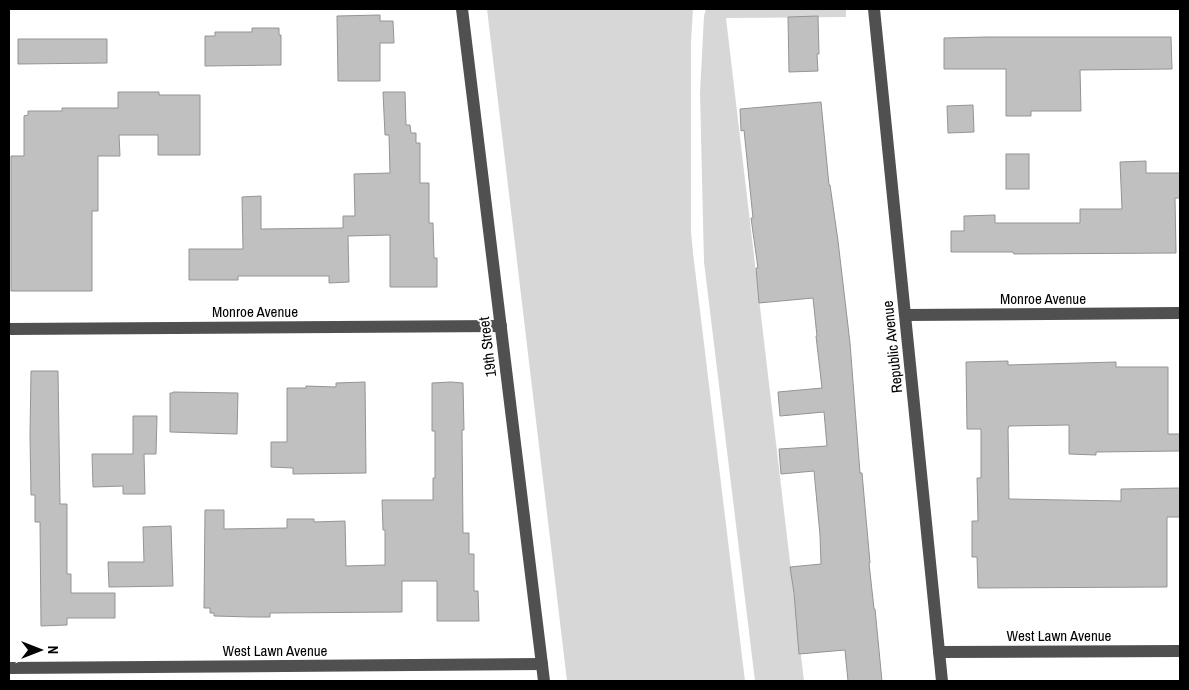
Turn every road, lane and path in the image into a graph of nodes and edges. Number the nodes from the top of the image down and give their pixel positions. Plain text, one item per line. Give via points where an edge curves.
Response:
1 (462, 9) edge
2 (874, 9) edge
3 (1180, 314) edge
4 (906, 315) junction
5 (501, 326) junction
6 (9, 329) edge
7 (1180, 651) edge
8 (939, 652) junction
9 (542, 664) junction
10 (9, 668) edge
11 (544, 681) edge
12 (942, 681) edge

1 - 5 street, 19th Street
2 - 4 street, Republic Avenue
3 - 4 street, Monroe Avenue
4 - 8 street, Republic Avenue
5 - 6 street, Monroe Avenue
5 - 9 street, 19th Street
7 - 8 street, West Lawn Avenue
8 - 12 street, Republic Avenue
9 - 10 street, West Lawn Avenue
9 - 11 street, 19th Street

